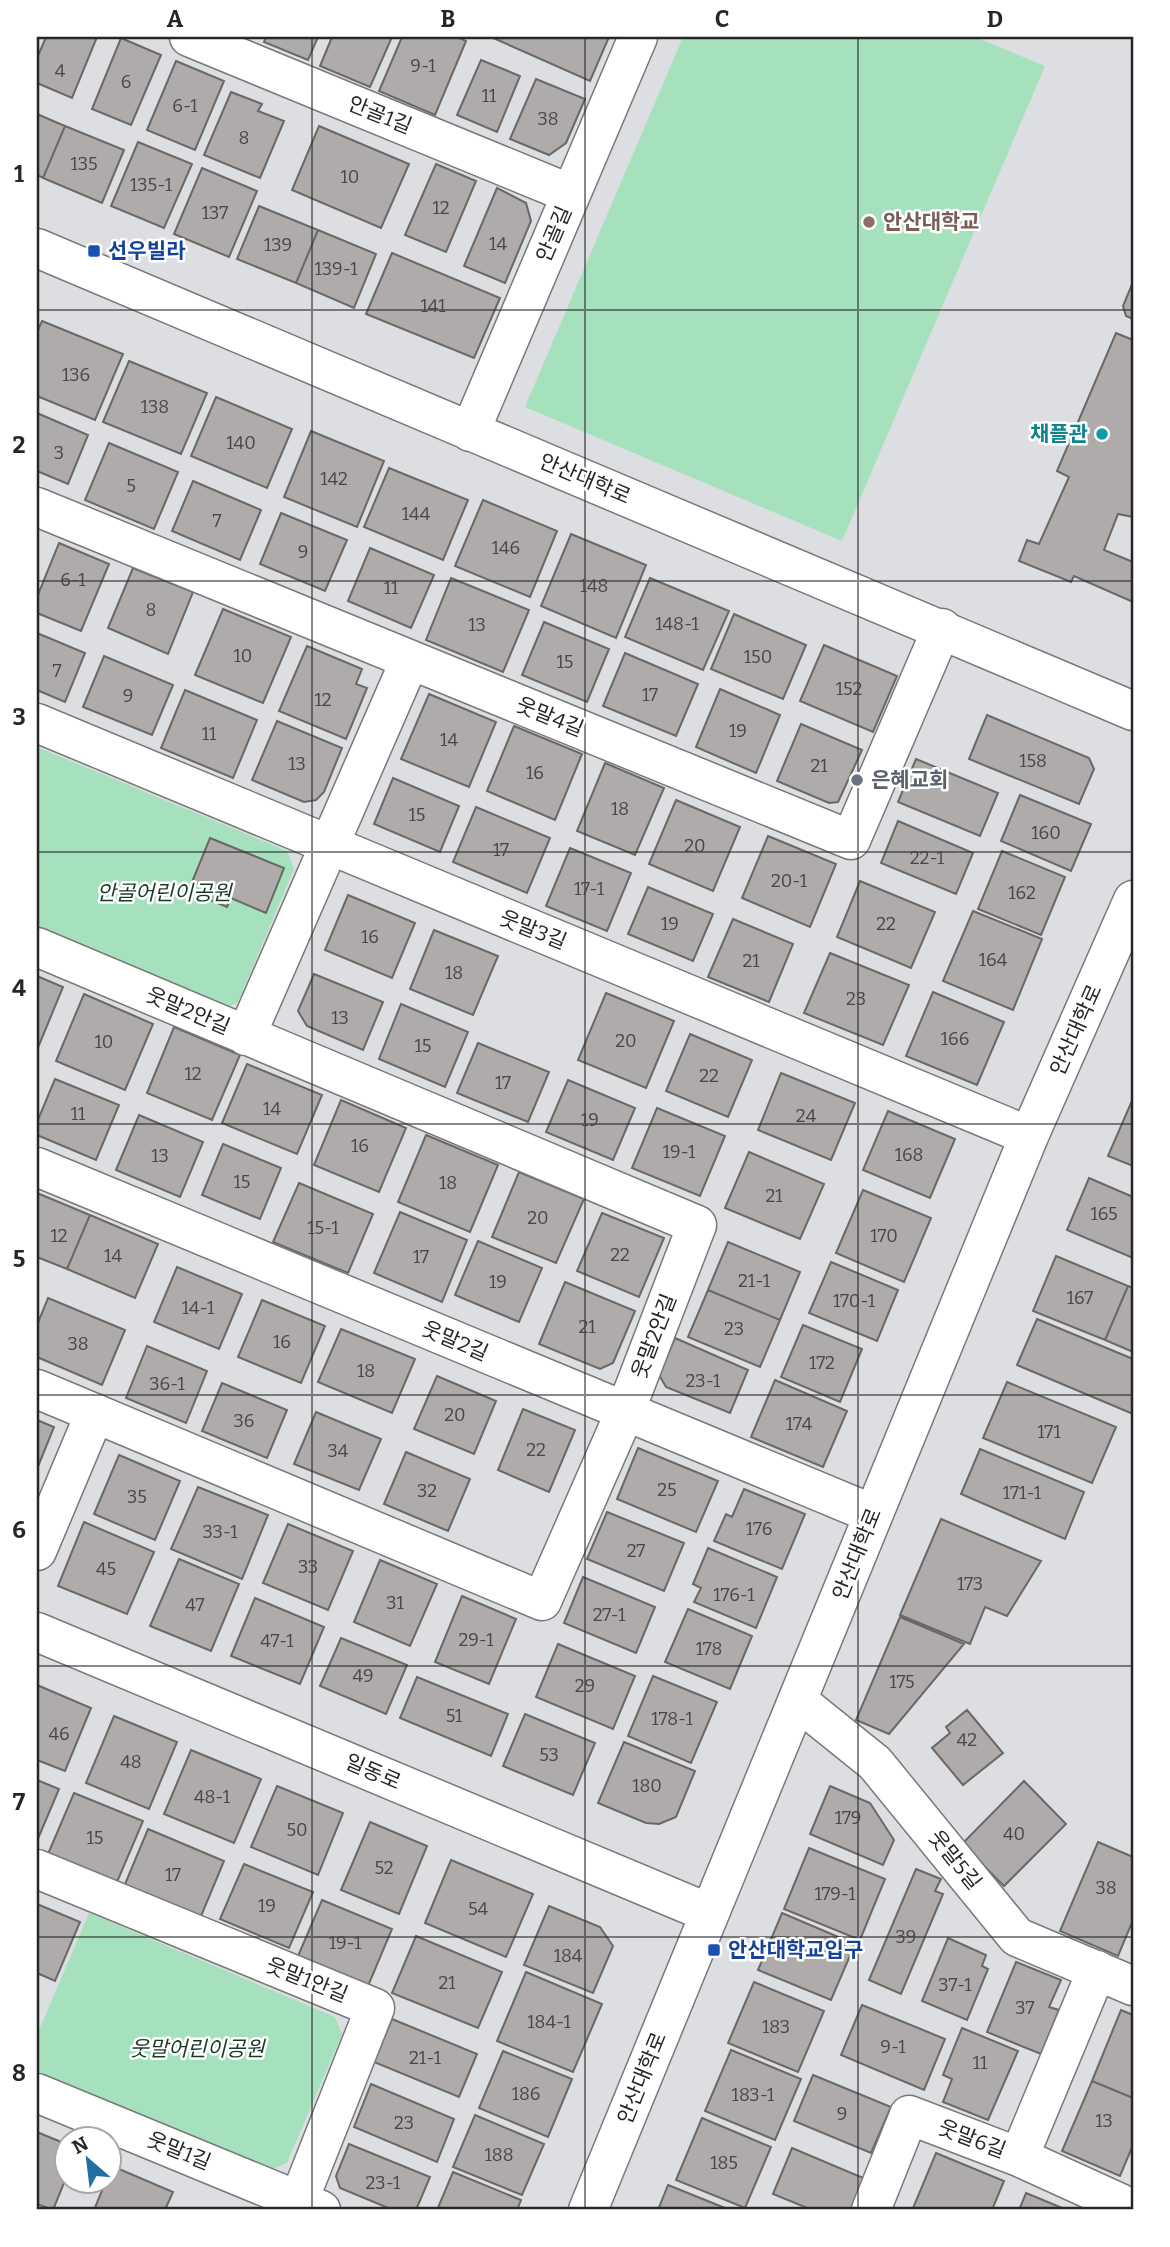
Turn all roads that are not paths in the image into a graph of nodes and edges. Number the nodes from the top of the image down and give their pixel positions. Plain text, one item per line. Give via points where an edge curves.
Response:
1 (189, 37) edge
2 (638, 37) edge
3 (571, 194) junction
4 (41, 261) edge
5 (470, 432) junction
6 (37, 507) edge
7 (943, 628) junction
8 (410, 660) junction
9 (1133, 710) edge
10 (37, 723) edge
11 (327, 845) junction
12 (1133, 900) edge
13 (37, 947) edge
14 (246, 1035) junction
15 (1029, 1136) junction
16 (37, 1167) edge
17 (37, 1389) edge
18 (625, 1412) junction
19 (95, 1413) junction
20 (873, 1514) junction
21 (37, 1551) edge
22 (37, 1632) edge
23 (798, 1701) junction
24 (37, 1869) edge
25 (709, 1913) junction
26 (1097, 1970) junction
27 (1133, 1986) edge
28 (37, 2093) edge
29 (1019, 2157) junction
30 (305, 2207) edge
31 (588, 2210) edge
32 (871, 2210) edge
33 (1117, 2210) edge

1 - 3 street, 안골1길
2 - 3 street, 안골길
3 - 5 street, 안골길
4 - 5 street, 안산대학로
5 - 7 street, 안산대학로
6 - 8 street, 웃말4길
7 - 8 street, 웃말4길 via 851,840
7 - 9 street, 안산대학로
8 - 11 street
10 - 11 street, 웃말3길
11 - 14 street
11 - 15 street, 웃말3길
12 - 15 street, 안산대학로
13 - 14 street, 웃말2안길
14 - 18 street, 웃말2안길 via 697,1225
15 - 20 street, 안산대학로
16 - 18 street, 웃말2길
17 - 19 street, 웃말2안길
18 - 19 street, 웃말2안길 via 542,1601
18 - 20 street, 웃말2길
19 - 21 street
20 - 23 street, 안산대학로
22 - 25 street, 일동로
23 - 25 street, 안산대학로
23 - 26 street, 웃말5길 via 875,1763 1017,1937
24 - 30 street, 웃말1안길 via 375,2008
25 - 31 street, 안산대학로
26 - 27 street, 웃말5길
26 - 29 street
28 - 30 street, 웃말1길
29 - 32 street, 웃말6길 via 909,2115
29 - 33 street, 웃말6길 via 1120,2203

